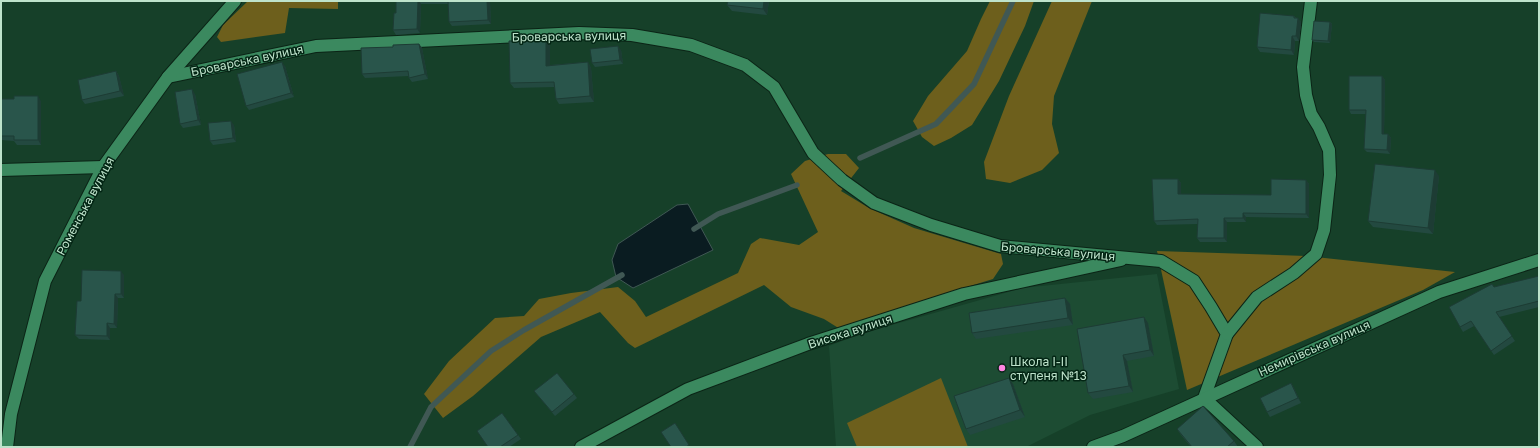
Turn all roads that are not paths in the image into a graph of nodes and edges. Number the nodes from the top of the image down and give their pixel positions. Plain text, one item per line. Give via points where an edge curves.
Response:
1 (235, 1) edge
2 (1311, 1) edge
3 (168, 77) junction
4 (103, 167) junction
5 (1, 170) edge
6 (1134, 258) junction
7 (1539, 260) edge
8 (1227, 334) junction
9 (1204, 398) junction
10 (6, 414) edge
11 (7, 447) edge
12 (581, 447) edge
13 (1093, 447) edge
14 (1257, 447) edge

1 - 3 street, Роменська вулиця
2 - 8 street via 1303,67 1311,114 1329,150 1330,175 1324,230 1316,254 1294,273 1257,297
3 - 4 street, Роменська вулиця
3 - 6 street, Броварська вулиця via 316,46 579,34 632,35 691,45 745,65 774,87 813,153 842,180 874,203 931,225 1000,246
4 - 5 street
4 - 10 street, Роменська вулиця via 45,281
6 - 8 street, Броварська вулиця via 1160,261 1194,281
6 - 12 street, Висока вулиця via 964,294 808,344 688,389
7 - 9 street, Немирівська вулиця via 1439,292
8 - 9 street
9 - 13 street, Немирівська вулиця via 1123,436
9 - 14 street
10 - 11 street, Роменська вулиця

